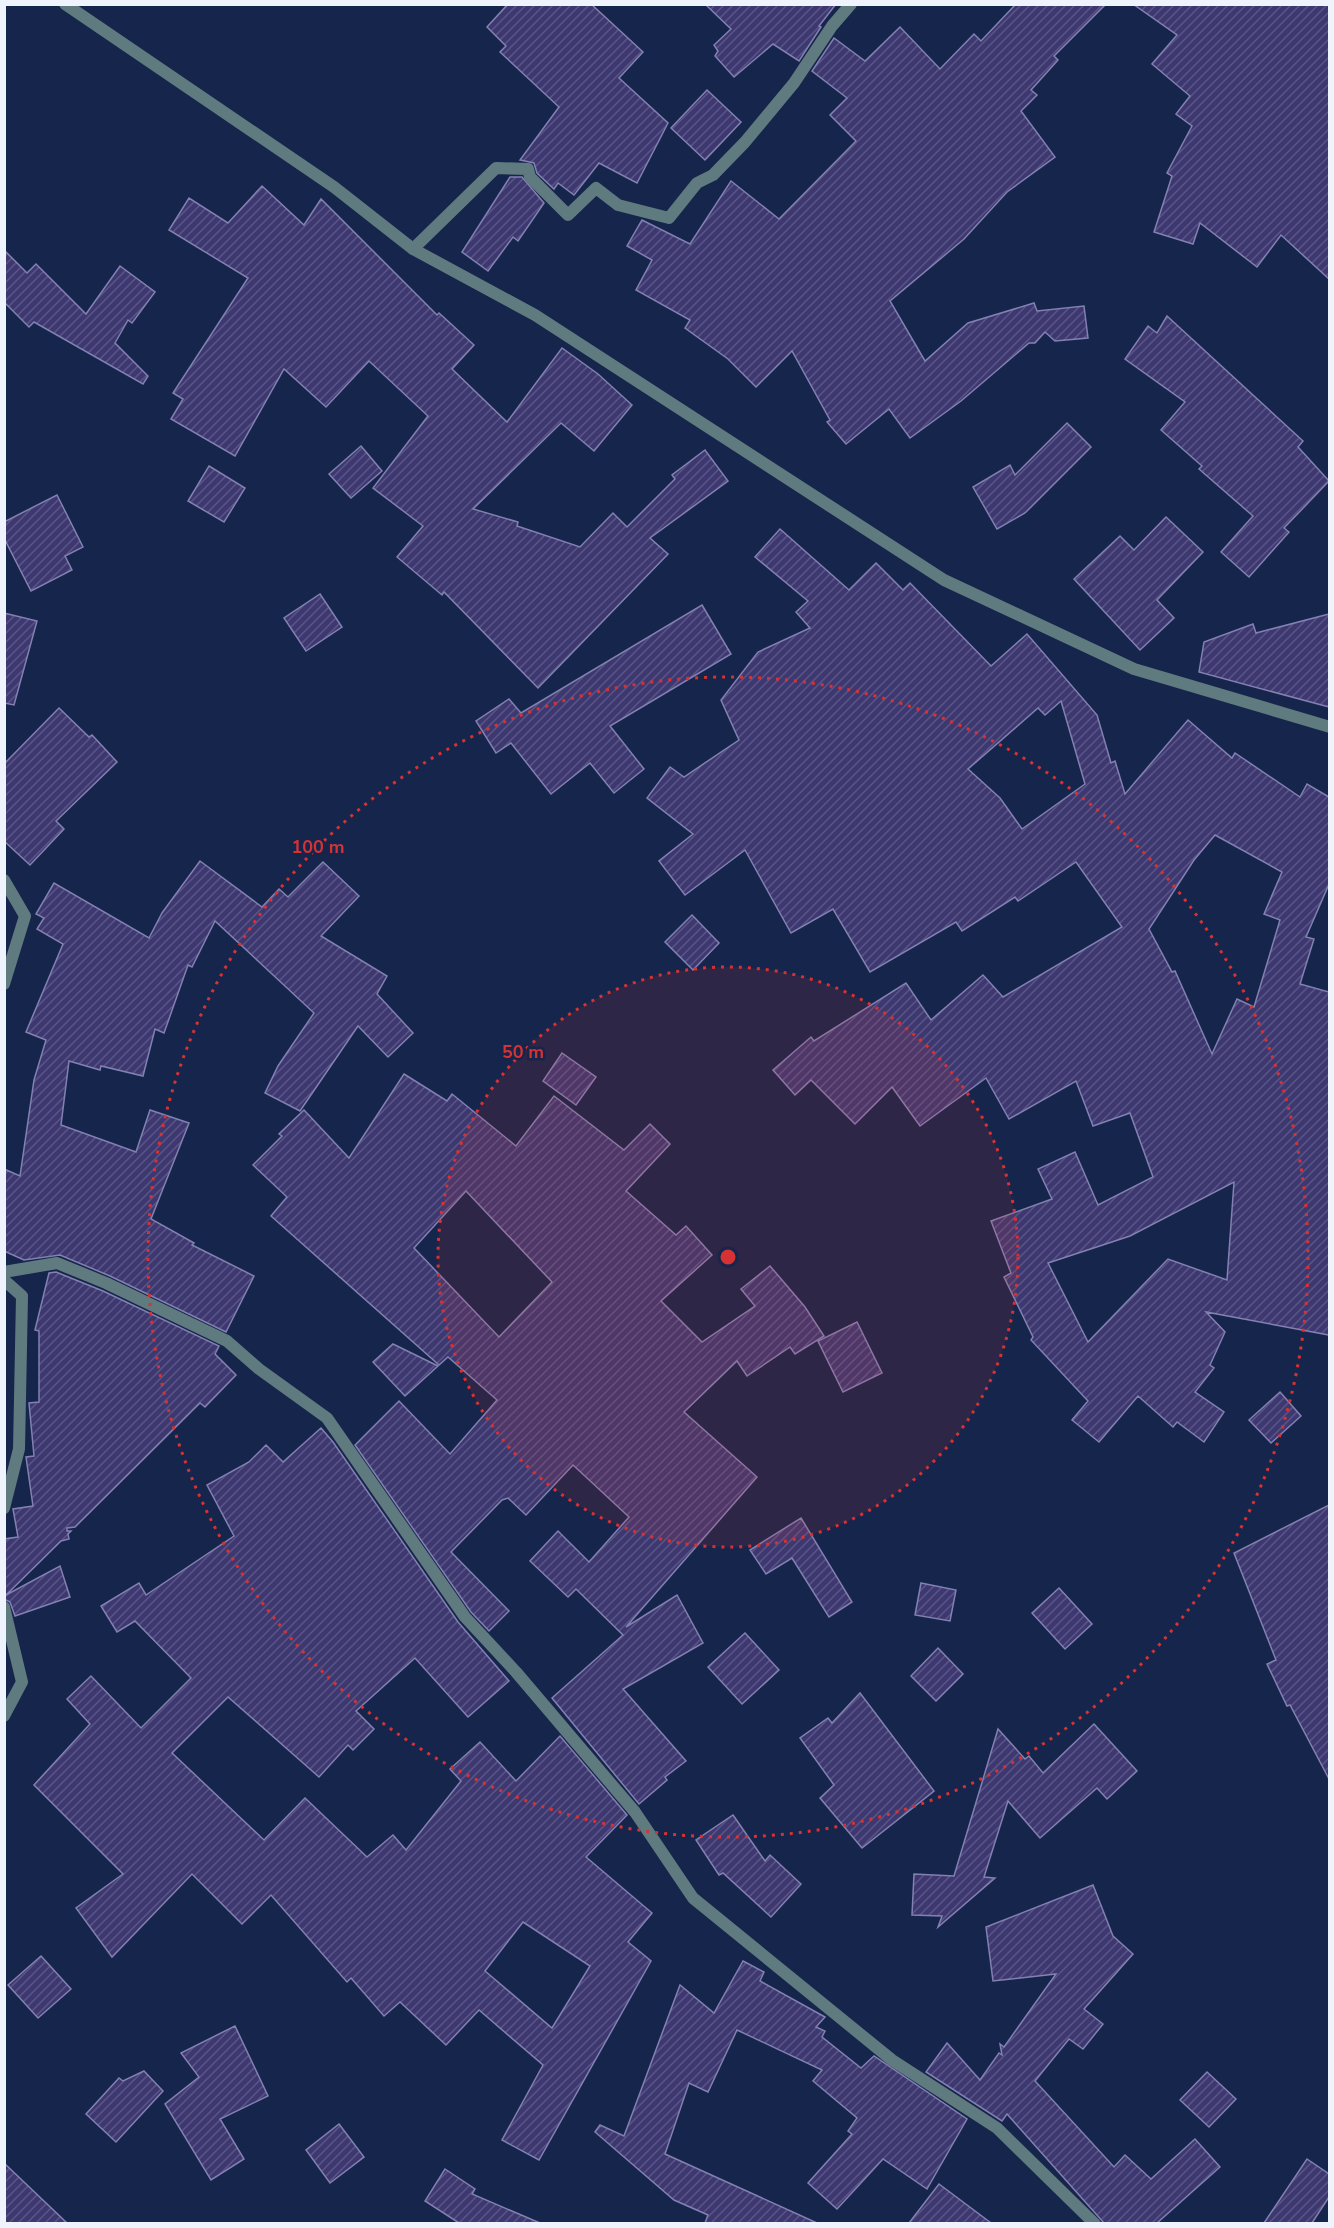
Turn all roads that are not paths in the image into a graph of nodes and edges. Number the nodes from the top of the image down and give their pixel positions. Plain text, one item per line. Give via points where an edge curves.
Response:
1 (65, 4) edge
2 (851, 4) edge
3 (413, 249) junction
4 (1329, 727) edge
5 (4, 880) edge
6 (4, 984) edge
7 (4, 1272) edge
8 (4, 1280) edge
9 (4, 1508) edge
10 (4, 1607) edge
11 (4, 1716) edge
12 (1095, 2223) edge

1 - 3 street via 334,187
2 - 3 street via 745,142 713,175 696,183 669,218 618,205 596,188 568,214 530,177 528,170 496,168
3 - 4 street via 535,315 944,580 1134,669
5 - 6 street via 25,916
7 - 12 street via 57,1263 106,1283 227,1341 327,1418 465,1617 635,1812 693,1898 892,2060 997,2128
8 - 9 street via 22,1296 19,1449
10 - 11 street via 22,1682

